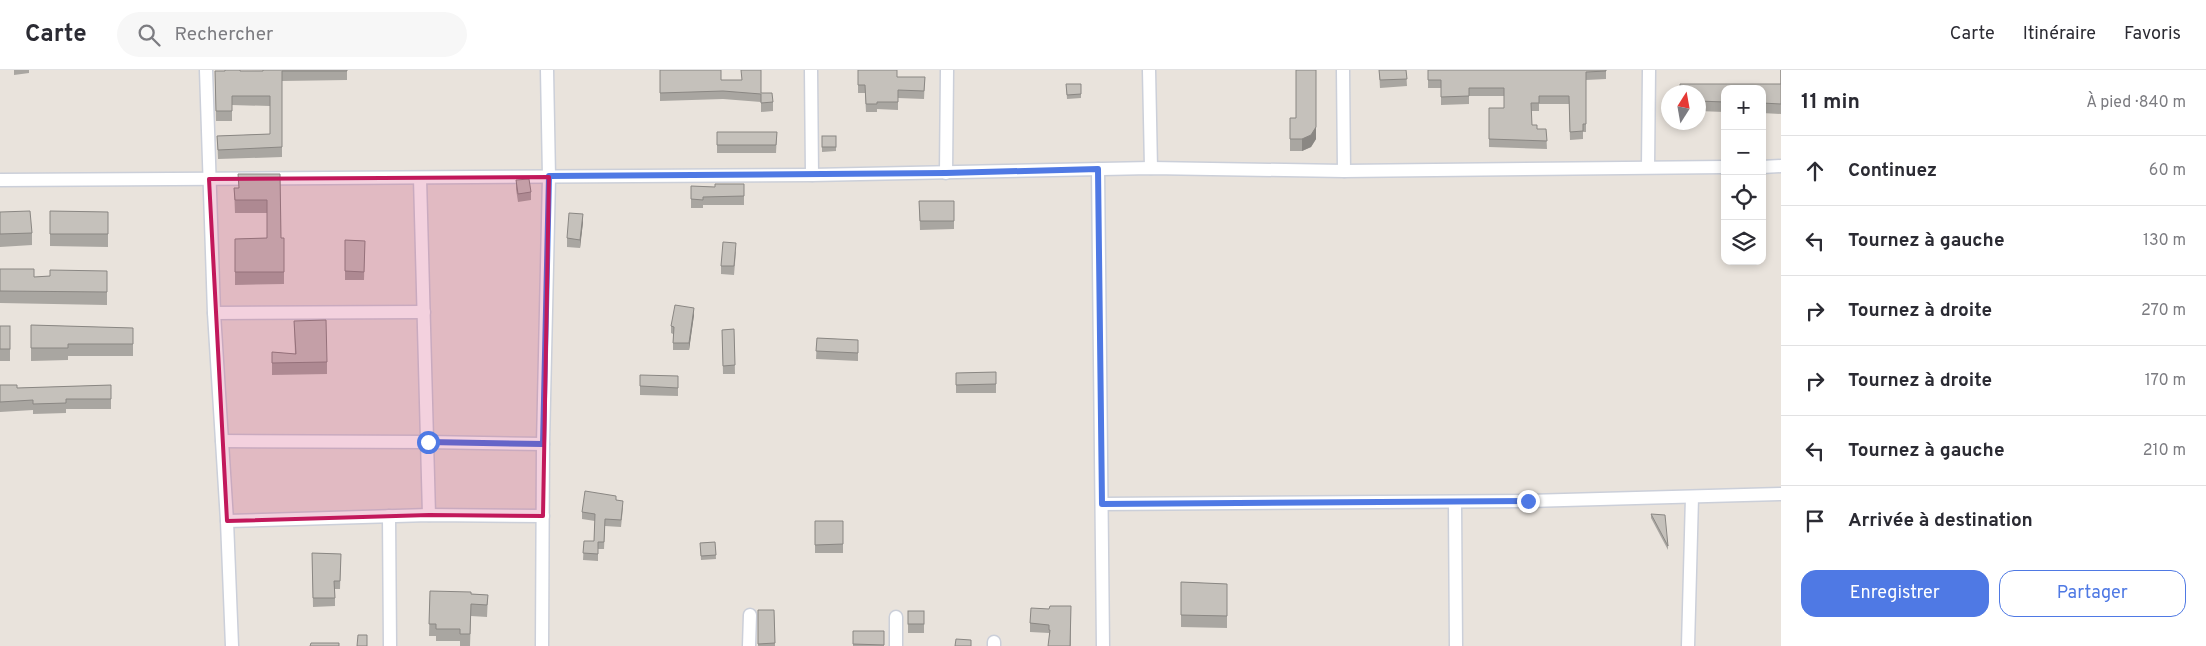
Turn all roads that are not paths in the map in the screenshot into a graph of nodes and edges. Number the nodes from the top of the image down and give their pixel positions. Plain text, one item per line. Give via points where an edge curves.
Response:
1 (206, 70) edge
2 (547, 70) edge
3 (811, 70) edge
4 (946, 70) edge
5 (1149, 70) edge
6 (1343, 70) edge
7 (1649, 70) edge
8 (1766, 166) edge
9 (1781, 166) edge
10 (1648, 167) junction
11 (1721, 167) edge
12 (1150, 168) junction
13 (1098, 169) junction
14 (1344, 171) junction
15 (946, 173) junction
16 (812, 175) junction
17 (549, 176) junction
18 (420, 178) junction
19 (209, 179) junction
20 (0, 180) edge
21 (424, 312) junction
22 (214, 313) junction
23 (222, 441) junction
24 (428, 442) junction
25 (543, 444) junction
26 (1781, 494) edge
27 (1692, 497) junction
28 (1455, 502) junction
29 (1102, 504) junction
30 (429, 514) junction
31 (388, 516) junction
32 (543, 516) junction
33 (227, 521) junction
34 (750, 615) dead end
35 (896, 617) dead end
36 (232, 646) edge
37 (390, 646) edge
38 (542, 646) edge
39 (749, 646) edge
40 (896, 646) edge
41 (1103, 646) edge
42 (1456, 646) edge
43 (1688, 646) edge

1 - 19 street
2 - 17 street
3 - 16 street
4 - 15 street
5 - 12 street
6 - 14 street
7 - 10 street
8 - 9 street
10 - 11 street
10 - 14 street
12 - 13 street
12 - 14 street
13 - 15 street
13 - 29 street
15 - 16 street
16 - 17 street
17 - 18 street
17 - 25 street
18 - 19 street
18 - 21 street
19 - 20 street
19 - 22 street
21 - 22 street
21 - 24 street
22 - 23 street
23 - 24 street
23 - 33 street
24 - 25 street
24 - 30 street
25 - 32 street
26 - 27 street
27 - 28 street
27 - 43 street
28 - 29 street
28 - 42 street
29 - 41 street
30 - 31 street
30 - 32 street
31 - 33 street
31 - 37 street
32 - 38 street
33 - 36 street
34 - 39 street
35 - 40 street

